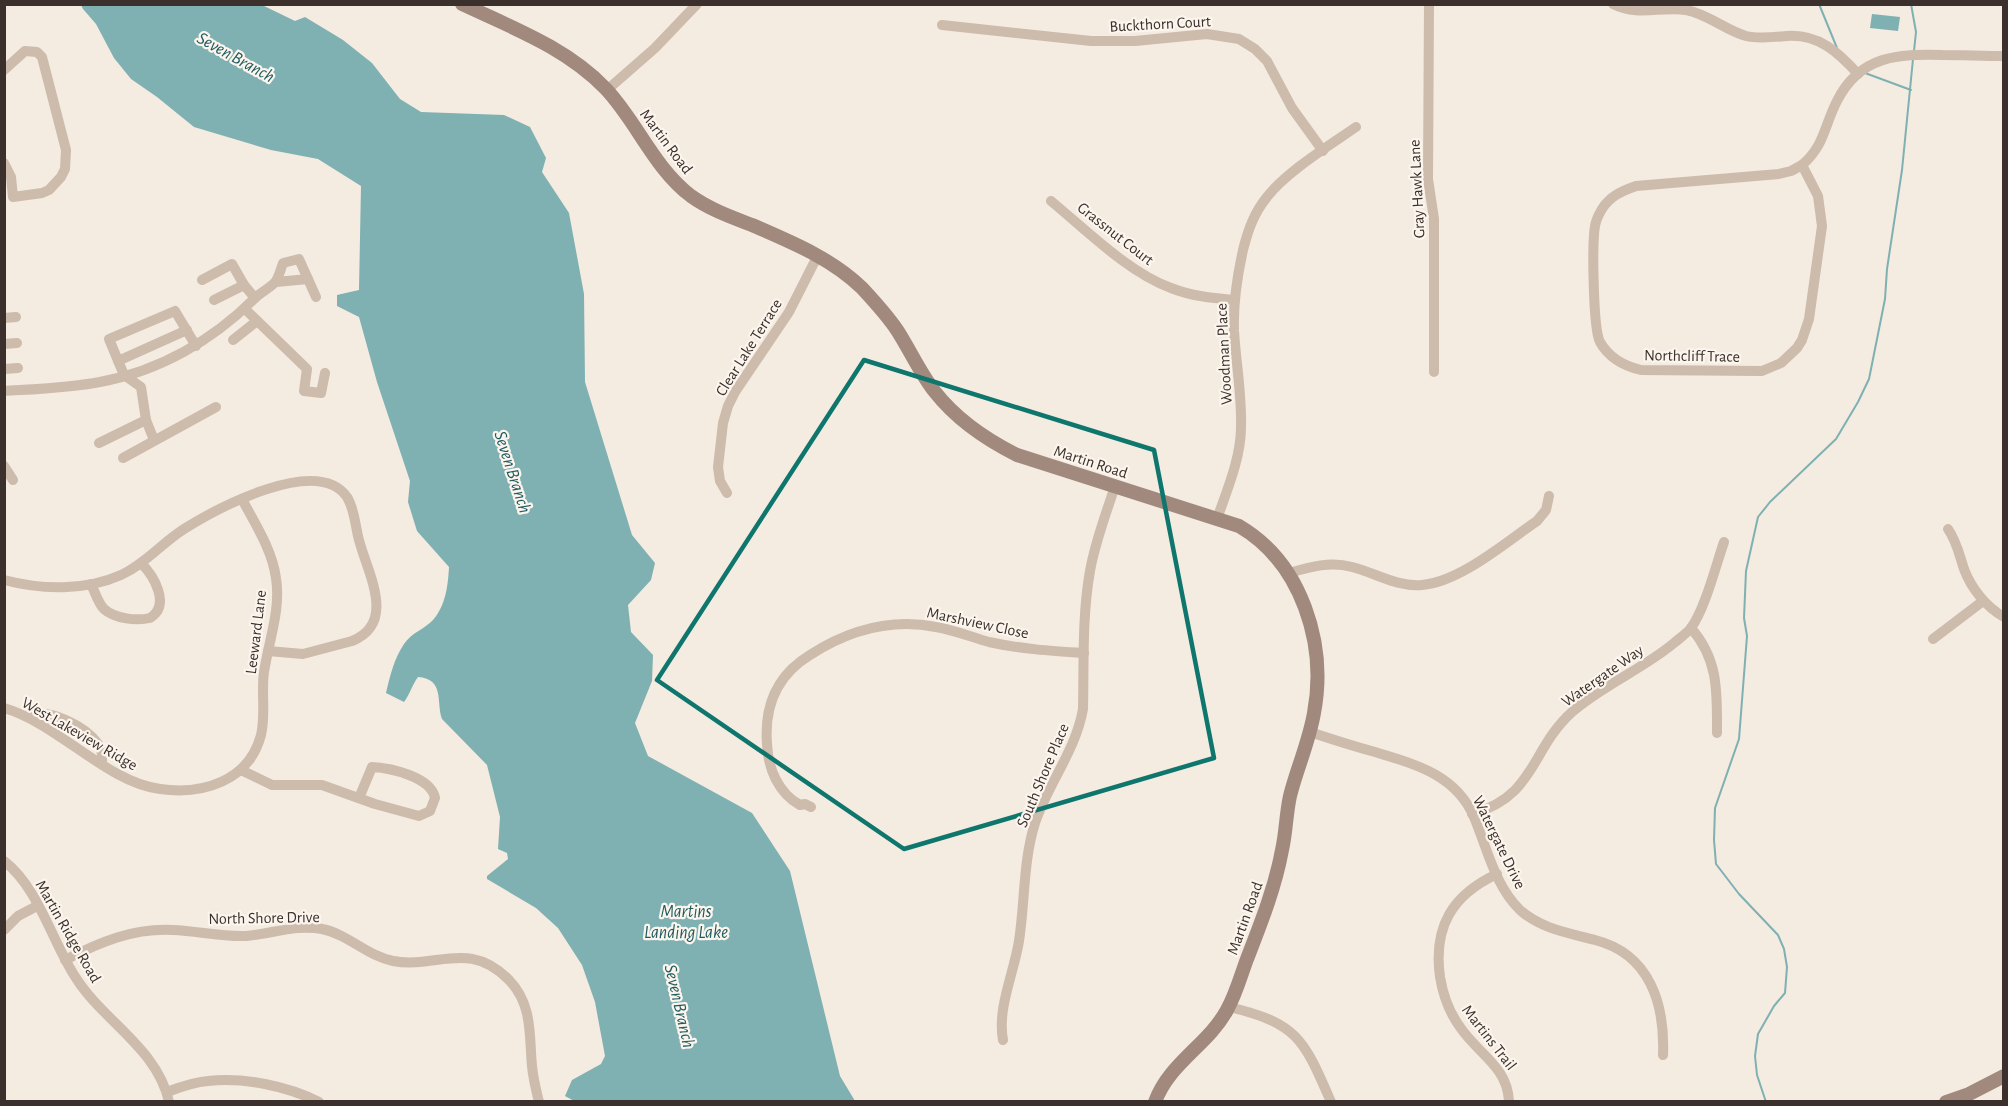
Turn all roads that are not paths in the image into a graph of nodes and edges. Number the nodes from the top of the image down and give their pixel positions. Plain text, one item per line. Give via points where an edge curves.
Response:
1 (462, 4) edge
2 (697, 4) edge
3 (1429, 4) edge
4 (1613, 4) edge
5 (942, 25) dead end
6 (2004, 56) edge
7 (4, 70) edge
8 (1858, 74) junction
9 (606, 90) junction
10 (1356, 127) dead end
11 (1323, 151) junction
12 (4, 163) edge
13 (1802, 165) junction
14 (9, 198) edge
15 (1051, 201) dead end
16 (818, 255) junction
17 (308, 279) junction
18 (202, 280) dead end
19 (276, 282) junction
20 (244, 285) junction
21 (316, 297) dead end
22 (255, 298) junction
23 (214, 300) dead end
24 (1234, 300) junction
25 (246, 309) junction
26 (257, 321) junction
27 (187, 330) junction
28 (233, 340) dead end
29 (17, 343) dead end
30 (4, 344) edge
31 (196, 346) junction
32 (118, 361) junction
33 (18, 368) dead end
34 (4, 369) edge
35 (1434, 372) dead end
36 (325, 373) dead end
37 (124, 375) junction
38 (4, 391) edge
39 (216, 407) dead end
40 (146, 420) junction
41 (154, 440) junction
42 (99, 443) dead end
43 (123, 458) dead end
44 (4, 466) edge
45 (13, 480) dead end
46 (1115, 486) junction
47 (727, 493) dead end
48 (1549, 496) dead end
49 (243, 498) junction
50 (1217, 519) junction
51 (1947, 529) dead end
52 (1724, 542) dead end
53 (141, 563) junction
54 (1289, 573) junction
55 (4, 580) edge
56 (91, 584) junction
57 (1983, 601) junction
58 (2004, 617) edge
59 (1691, 628) junction
60 (1933, 639) dead end
61 (268, 651) junction
62 (1084, 653) junction
63 (4, 708) edge
64 (27, 716) junction
65 (1310, 732) junction
66 (1717, 733) dead end
67 (102, 763) junction
68 (241, 770) junction
69 (359, 798) junction
70 (811, 807) dead end
71 (1472, 814) junction
72 (4, 861) edge
73 (1497, 874) junction
74 (38, 906) junction
75 (4, 930) edge
76 (65, 960) junction
77 (1229, 1007) junction
78 (1003, 1040) dead end
79 (1663, 1055) dead end
80 (2004, 1076) edge
81 (168, 1097) edge
82 (320, 1101) edge
83 (539, 1101) edge
84 (1155, 1101) edge
85 (1331, 1101) edge
86 (1509, 1101) edge
87 (1946, 1101) edge

1 - 9 street, Martin Road via 556,49
2 - 9 street via 655,48
3 - 35 street, Gray Hawk Lane via 1428,179 1434,219
4 - 8 street via 1636,12 1688,10 1750,37 1811,39 1835,50
5 - 11 street, Buckthorn Court via 1092,41 1207,34 1239,39 1267,61 1292,108
6 - 8 street via 1906,54 1881,60
7 - 14 street via 26,51 42,57 67,159 62,177 49,190
8 - 13 street via 1837,99 1819,147
9 - 16 street, Martin Road via 666,171 690,195 716,211
10 - 11 street, Woodman Place
11 - 24 street, Woodman Place via 1280,183 1257,210 1248,228
12 - 14 street via 11,177
13 - 13 street, Northcliff Trace via 1779,174 1636,186 1609,200 1598,216 1594,236 1595,325 1600,342 1610,355 1623,365 1641,370 1752,372 1773,368 1790,356 1802,340 1809,319 1822,226 1818,196
15 - 24 street, Grassnut Court via 1151,280 1190,294
16 - 46 street, Martin Road via 875,302 935,391 970,428 1017,455
16 - 47 street, Clear Lake Terrace via 789,312 728,406 717,467
17 - 19 street
17 - 19 street via 299,259 283,263
17 - 21 street
18 - 20 street via 232,264
19 - 22 street
20 - 22 street
20 - 23 street
22 - 25 street
24 - 50 street, Woodman Place via 1241,429 1235,465
25 - 26 street
25 - 31 street
26 - 28 street
26 - 36 street via 307,369 304,391 321,393
27 - 31 street
27 - 32 street
27 - 32 street via 175,311 109,339
29 - 30 street
31 - 37 street
32 - 37 street
33 - 34 street
37 - 38 street via 71,387
37 - 40 street via 141,387
39 - 41 street
40 - 41 street
40 - 42 street
41 - 43 street
44 - 45 street
46 - 50 street, Martin Road
46 - 62 street, South Shore Place via 1090,570
48 - 54 street via 1546,510 1537,521 1441,582 1400,584 1335,564
49 - 53 street via 185,528
49 - 61 street, Leeward Lane via 276,577 277,607
49 - 61 street via 291,482 324,483 339,489 352,509 375,591 374,621 360,638 303,654
50 - 54 street, Martin Road via 1257,536
51 - 57 street via 1958,547 1968,579
52 - 59 street, Watergate Way
53 - 56 street via 121,575
53 - 56 street via 153,578 160,600 158,611 150,618 110,613
54 - 65 street, Martin Road via 1305,605 1316,654 1317,693
55 - 56 street via 37,587
57 - 58 street
57 - 60 street
59 - 66 street via 1714,670
59 - 71 street, Watergate Way via 1666,650 1573,712 1553,733 1516,791
61 - 68 street, Leeward Lane via 261,735
62 - 70 street, Marshview Close via 1016,647 910,624 867,628 826,644 785,675 773,695 767,717 767,751 776,778 791,800
62 - 78 street, South Shore Place via 1080,726 1042,804 1029,845 1019,943 1001,1018
63 - 64 street, West Lakeview Ridge
64 - 67 street, West Lakeview Ridge
64 - 67 street via 45,713 78,728 100,745
65 - 71 street, Watergate Drive via 1430,770 1454,788
65 - 77 street, Martin Road via 1290,797 1276,880
67 - 68 street, West Lakeview Ridge via 138,784 178,792 216,786
68 - 69 street via 272,785 322,785
69 - 69 street via 419,816 430,812 435,798 431,788 421,781 372,767
71 - 73 street, Watergate Drive
72 - 74 street, Martin Ridge Road via 23,880
73 - 79 street, Watergate Drive via 1512,901 1534,921 1610,945 1638,964 1659,1006
73 - 86 street, Martins Trail via 1472,888 1452,909 1440,934 1438,963 1451,1013 1503,1076
74 - 75 street via 18,916
74 - 76 street, Martin Ridge Road
76 - 81 street, Martin Ridge Road via 90,997 151,1061
76 - 83 street, North Shore Drive via 106,940 143,931 234,936 312,927 336,933 393,961 453,957 476,960 498,971 525,1004
77 - 84 street, Martin Road via 1209,1036 1164,1081
77 - 85 street via 1275,1022 1299,1039
80 - 87 street
81 - 82 street via 206,1081 226,1080 288,1090

